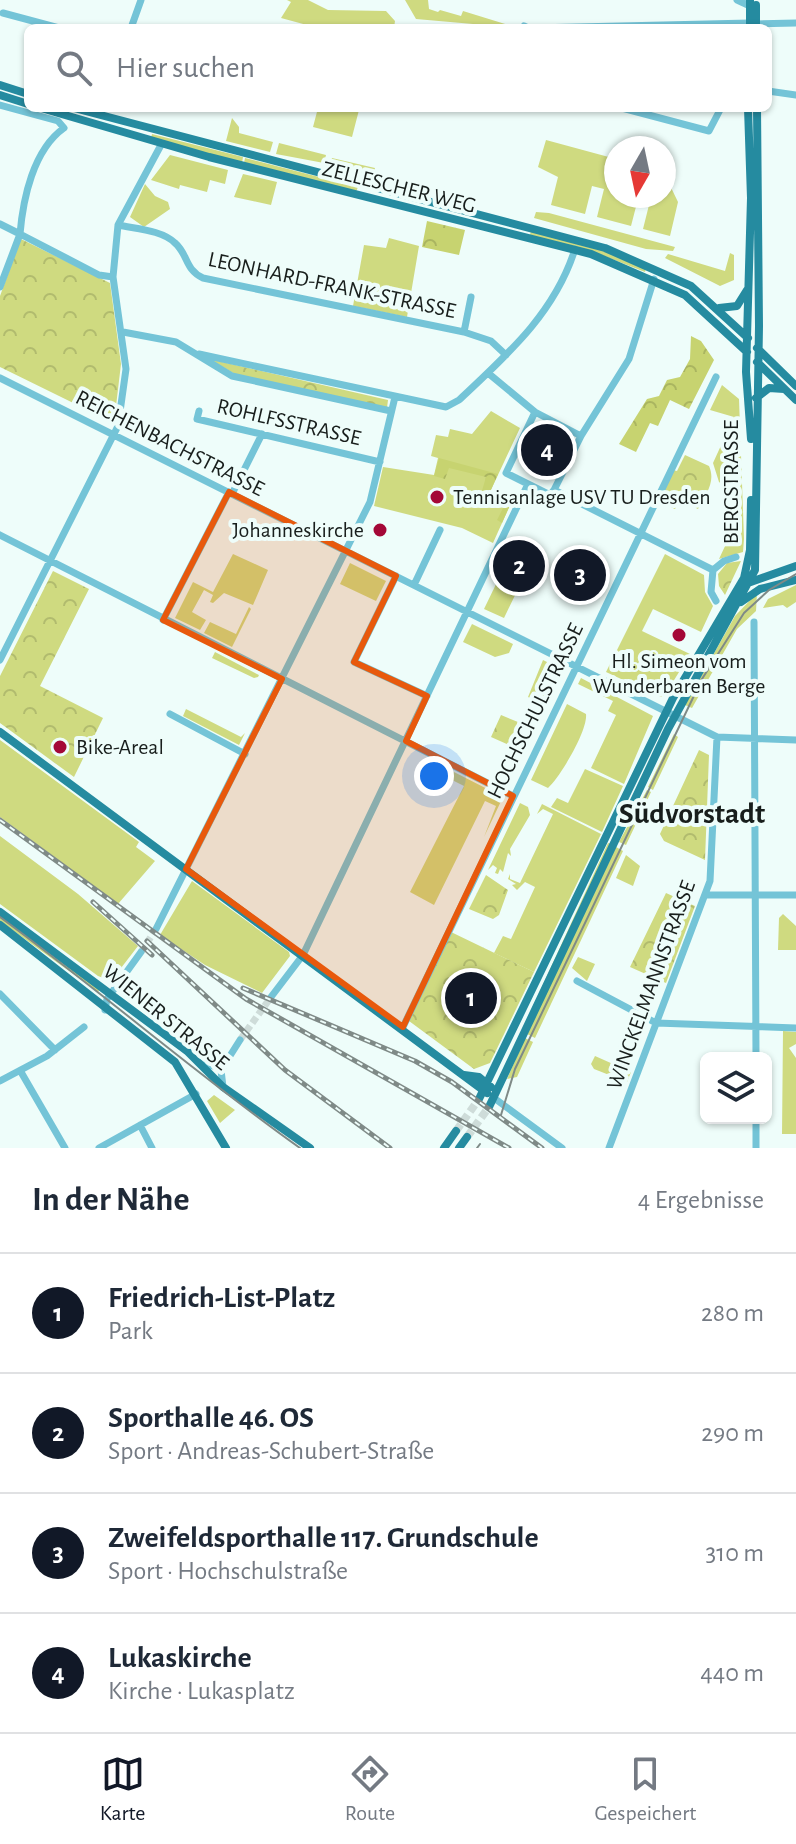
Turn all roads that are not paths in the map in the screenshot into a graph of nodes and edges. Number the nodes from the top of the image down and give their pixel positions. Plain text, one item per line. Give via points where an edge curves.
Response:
1 (141, 0) edge
2 (738, 0) edge
3 (752, 2) edge
4 (3, 13) dead end
5 (796, 23) edge
6 (44, 24) edge
7 (132, 24) edge
8 (753, 24) edge
9 (772, 25) edge
10 (0, 85) edge
11 (772, 92) edge
12 (24, 93) edge
13 (0, 95) edge
14 (796, 95) edge
15 (24, 103) edge
16 (0, 105) edge
17 (24, 112) edge
18 (25, 112) edge
19 (54, 112) edge
20 (103, 112) edge
21 (637, 112) edge
22 (657, 112) edge
23 (719, 112) edge
24 (748, 112) edge
25 (757, 112) edge
26 (655, 117) junction
27 (161, 145) junction
28 (0, 224) edge
29 (118, 225) junction
30 (20, 234) junction
31 (575, 249) junction
32 (113, 277) junction
33 (654, 279) junction
34 (749, 285) junction
35 (0, 287) edge
36 (471, 297) dead end
37 (716, 307) junction
38 (123, 332) junction
39 (464, 332) junction
40 (734, 332) junction
41 (748, 338) junction
42 (758, 348) junction
43 (747, 352) junction
44 (199, 354) junction
45 (506, 355) junction
46 (757, 362) junction
47 (488, 373) junction
48 (716, 377) dead end
49 (0, 378) edge
50 (796, 386) edge
51 (784, 389) junction
52 (395, 397) junction
53 (756, 398) junction
54 (796, 400) edge
55 (199, 411) dead end
56 (391, 411) junction
57 (535, 412) junction
58 (262, 434) junction
59 (114, 435) junction
60 (581, 436) junction
61 (380, 462) junction
62 (528, 484) junction
63 (554, 490) junction
64 (231, 493) junction
65 (440, 530) dead end
66 (641, 534) junction
67 (0, 535) edge
68 (346, 551) junction
69 (736, 557) dead end
70 (49, 562) junction
71 (796, 566) edge
72 (713, 570) junction
73 (396, 576) junction
74 (796, 580) edge
75 (751, 582) junction
76 (414, 585) junction
77 (737, 590) junction
78 (716, 601) dead end
79 (738, 605) junction
80 (467, 612) junction
81 (163, 620) junction
82 (754, 622) dead end
83 (0, 660) edge
84 (577, 667) junction
85 (282, 679) junction
86 (427, 696) junction
87 (170, 714) dead end
88 (671, 714) junction
89 (0, 732) edge
90 (717, 737) junction
91 (756, 739) junction
92 (796, 740) edge
93 (406, 741) junction
94 (245, 754) junction
95 (513, 796) junction
96 (186, 869) junction
97 (706, 895) junction
98 (756, 895) junction
99 (796, 895) edge
100 (0, 912) edge
101 (0, 925) edge
102 (156, 929) tunnel mouth
103 (141, 952) tunnel mouth
104 (303, 955) junction
105 (577, 981) dead end
106 (0, 994) edge
107 (271, 997) tunnel mouth
108 (107, 1001) junction
109 (656, 1023) junction
110 (84, 1027) dead end
111 (403, 1027) junction
112 (756, 1028) junction
113 (796, 1028) edge
114 (240, 1040) tunnel mouth
115 (55, 1050) junction
116 (756, 1052) edge
117 (224, 1061) junction
118 (202, 1065) junction
119 (21, 1072) junction
120 (0, 1081) edge
121 (223, 1087) junction
122 (484, 1092) junction
123 (196, 1094) junction
124 (492, 1102) junction
125 (756, 1124) edge
126 (140, 1125) junction
127 (456, 1131) tunnel mouth
128 (467, 1137) tunnel mouth
129 (65, 1148) edge
130 (99, 1148) edge
131 (152, 1148) edge
132 (226, 1148) edge
133 (310, 1148) edge
134 (444, 1148) edge
135 (459, 1148) edge
136 (562, 1148) edge
137 (609, 1148) edge
138 (756, 1148) edge

1 - 7 street
2 - 3 street
3 - 8 main road
4 - 6 street
5 - 9 street
10 - 12 main road
11 - 14 street
13 - 15 main road
16 - 17 street
18 - 30 street via 58,121 64,128 32,177
19 - 27 main road, ZELLESCHER WEG
20 - 37 main road, ZELLESCHER WEG via 583,240 674,277
21 - 26 street
22 - 26 street
23 - 26 street via 709,131
24 - 34 main road
25 - 42 main road, BERGSTRASSE
27 - 29 street
27 - 31 main road, ZELLESCHER WEG
28 - 30 street
29 - 32 street
29 - 39 street, LEONHARD-FRANK-STRASSE via 177,244 187,265 203,278
30 - 32 street via 99,275
30 - 35 street
31 - 33 main road, ZELLESCHER WEG
31 - 45 street via 555,298
32 - 38 street
33 - 40 main road, ZELLESCHER WEG via 696,302
33 - 60 street via 629,359
34 - 37 main road via 737,306
34 - 41 main road, BERGSTRASSE
36 - 39 street, LEONHARD-FRANK-STRASSE
37 - 40 main road, ZELLESCHER WEG
38 - 44 street via 153,335
38 - 59 street via 125,381
39 - 45 street, LEONHARD-FRANK-STRASSE via 491,341
40 - 41 main road
40 - 43 main road
41 - 42 main road
41 - 43 main road, BERGSTRASSE
42 - 46 main road, BERGSTRASSE
42 - 50 main road
43 - 46 main road
43 - 77 main road, BERGSTRASSE via 751,539
44 - 52 street
44 - 56 street via 232,376
45 - 47 street
46 - 51 main road
46 - 53 main road, BERGSTRASSE
47 - 52 street via 446,407
47 - 57 street
48 - 66 street, HOCHSCHULSTRASSE
49 - 59 street, REICHENBACHSTRASSE
51 - 53 main road via 769,388
51 - 54 main road
52 - 56 street
53 - 75 main road, BERGSTRASSE
55 - 58 street, ROHLFSSTRASSE via 197,419
56 - 61 street
57 - 60 street
57 - 62 street via 506,473
58 - 61 street, ROHLFSSTRASSE
58 - 64 street
59 - 64 street, REICHENBACHSTRASSE
59 - 70 street
60 - 63 street
61 - 68 street via 370,502
62 - 63 street via 550,495
62 - 80 street
63 - 66 street
64 - 68 street, REICHENBACHSTRASSE
64 - 81 street
65 - 76 street
66 - 72 street
66 - 84 street, HOCHSCHULSTRASSE
67 - 70 street
68 - 73 street, REICHENBACHSTRASSE
68 - 85 street
69 - 72 street
70 - 81 street
70 - 83 street
71 - 75 main road
72 - 78 street via 711,592
73 - 76 street, REICHENBACHSTRASSE
73 - 86 street via 354,662
74 - 79 main road via 760,589
75 - 77 main road
75 - 79 main road, BERGSTRASSE
76 - 80 street, REICHENBACHSTRASSE
77 - 88 main road, BERGSTRASSE
79 - 88 main road, BERGSTRASSE
80 - 84 street, REICHENBACHSTRASSE
80 - 86 street
81 - 85 street
82 - 91 street
84 - 88 street, REICHENBACHSTRASSE
84 - 95 street, HOCHSCHULSTRASSE
85 - 93 street
85 - 94 street
86 - 93 street
87 - 94 street
88 - 90 street, REICHENBACHSTRASSE
88 - 122 main road
88 - 124 main road
89 - 96 main road
90 - 91 street, REICHENBACHSTRASSE
90 - 97 street, WINCKELMANNSTRASSE
91 - 92 street, REICHENBACHSTRASSE
91 - 98 street
93 - 95 street
93 - 104 street
94 - 96 street
95 - 111 street, HOCHSCHULSTRASSE
96 - 102 street
96 - 104 main road
97 - 98 street
97 - 109 street, WINCKELMANNSTRASSE
98 - 99 street
98 - 112 street
100 - 108 main road, WIENER STRASSE
101 - 108 main road, WIENER STRASSE
103 - 108 street
104 - 107 street
104 - 111 main road
105 - 109 street
106 - 115 street
108 - 118 main road, WIENER STRASSE
108 - 123 main road, WIENER STRASSE via 175,1062
109 - 112 street
109 - 137 street, WINCKELMANNSTRASSE
110 - 115 street
111 - 122 main road
112 - 113 street
112 - 116 street
114 - 117 street
115 - 119 street
117 - 118 street
117 - 121 street
118 - 121 main road, WIENER STRASSE
119 - 120 street
119 - 129 street
121 - 133 main road, WIENER STRASSE
122 - 124 main road
123 - 126 street
123 - 132 main road, WIENER STRASSE
124 - 136 street
125 - 138 street
126 - 130 street
126 - 131 street
127 - 134 main road
128 - 135 main road

